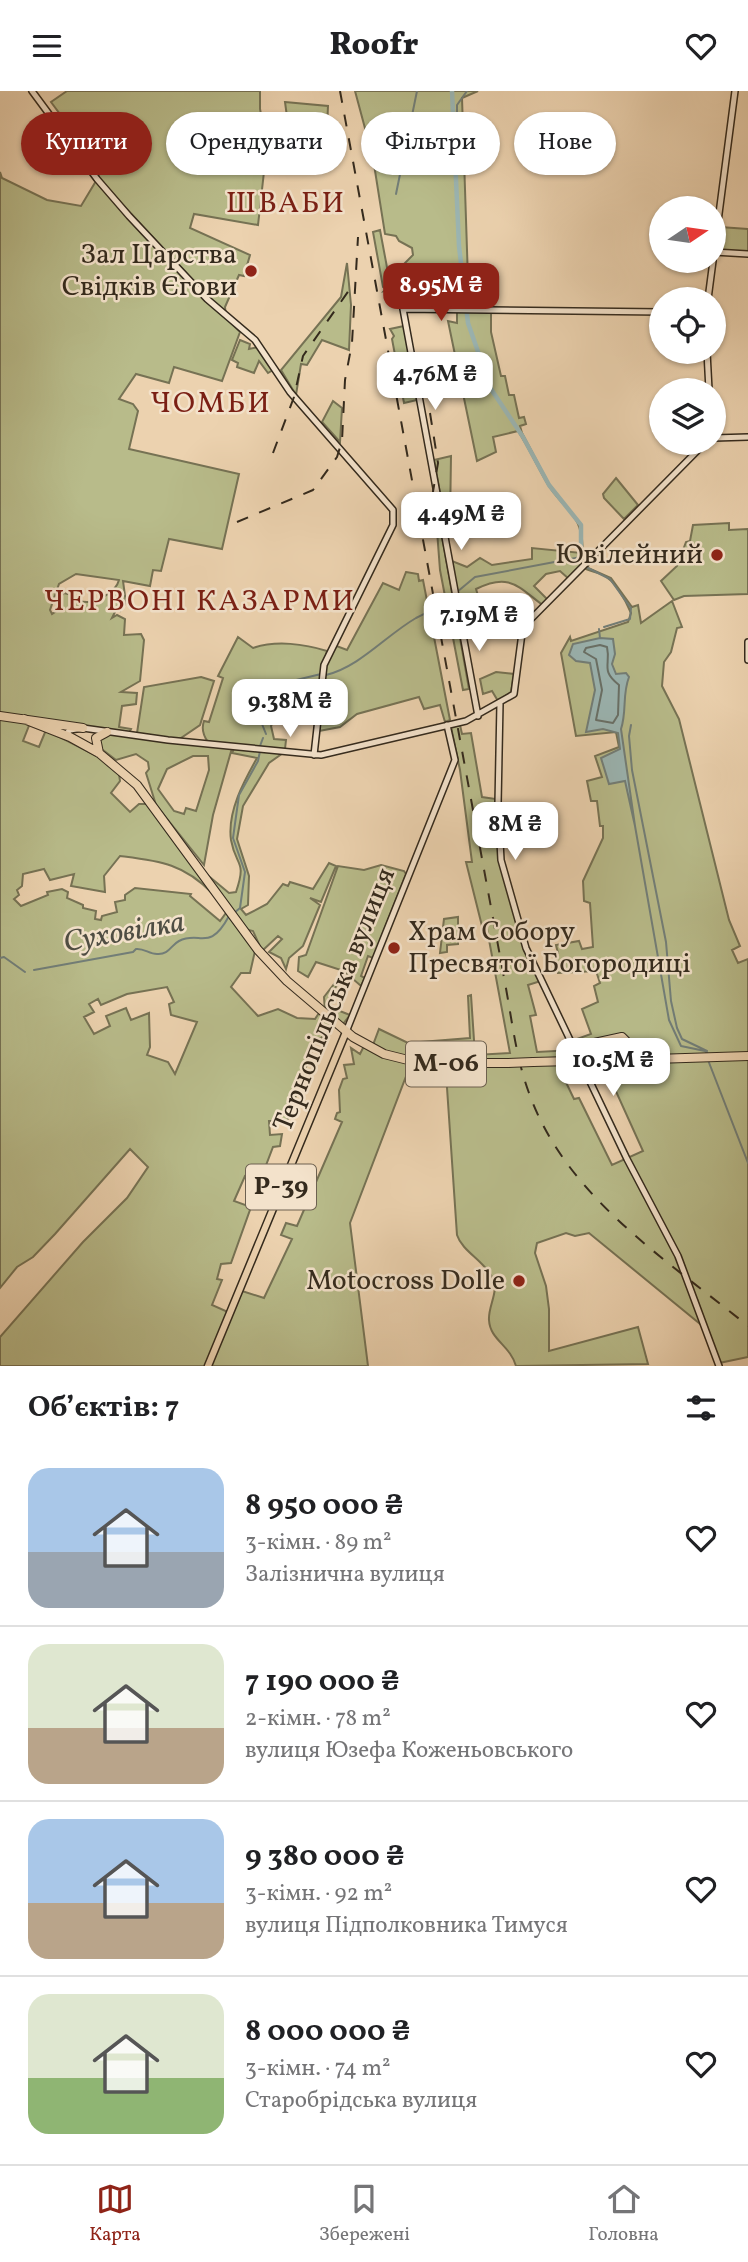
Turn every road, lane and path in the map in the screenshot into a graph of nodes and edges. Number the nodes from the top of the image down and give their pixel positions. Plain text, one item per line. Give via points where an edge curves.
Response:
1 (32, 91) edge
2 (736, 91) edge
3 (722, 196) edge
4 (726, 253) edge
5 (748, 254) edge
6 (649, 312) edge
7 (748, 437) edge
8 (726, 438) edge
9 (693, 455) edge
10 (748, 642) edge
11 (748, 660) edge
12 (500, 703) junction
13 (0, 716) edge
14 (478, 716) junction
15 (24, 719) junction
16 (447, 725) junction
17 (83, 727) junction
18 (107, 732) junction
19 (65, 735) junction
20 (99, 753) junction
21 (314, 755) junction
22 (346, 1032) junction
23 (576, 1047) junction
24 (748, 1056) edge
25 (631, 1059) junction
26 (718, 1365) edge
27 (208, 1366) edge

1 - 21 main road via 97,179 144,233 262,348 290,392 394,513 393,525 322,675
2 - 3 main road
4 - 5 main road
6 - 14 main road via 402,309
7 - 8 main road
9 - 12 main road via 524,627 514,694
10 - 11 main road
12 - 14 main road
12 - 23 main road via 501,860 526,948
13 - 15 highway, М-06
14 - 16 main road
15 - 17 highway
15 - 19 highway, М-06
16 - 21 main road
16 - 22 main road, Тернопільська вулиця via 455,760
17 - 18 main road
17 - 19 main road
18 - 20 highway via 96,738
18 - 21 main road
19 - 20 highway, М-06
20 - 22 highway, М-06 via 151,801 279,974
22 - 25 highway, М-06, bridge via 384,1054 411,1061
22 - 27 main road, Тернопільська вулиця / Р-39
23 - 25 highway via 622,1037 630,1045
23 - 26 main road via 678,1256
24 - 25 highway, М-06

